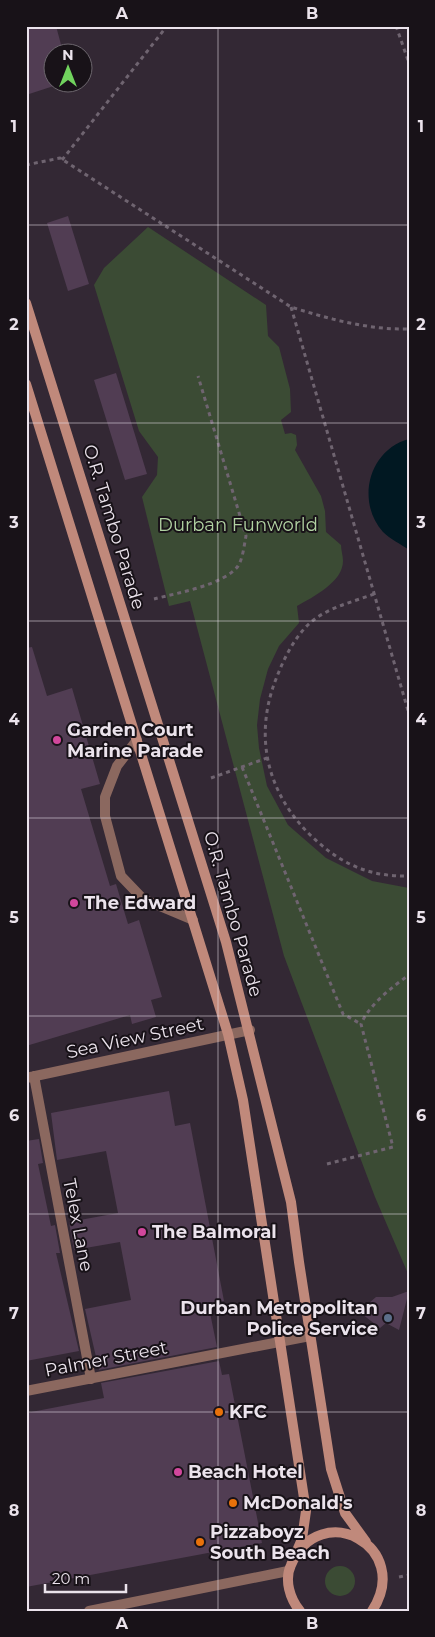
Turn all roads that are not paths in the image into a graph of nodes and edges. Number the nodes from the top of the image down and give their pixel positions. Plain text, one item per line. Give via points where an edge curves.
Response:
1 (26, 303) edge
2 (26, 384) edge
3 (137, 740) junction
4 (192, 920) junction
5 (250, 1030) junction
6 (228, 1034) junction
7 (30, 1077) edge
8 (310, 1336) junction
9 (279, 1342) junction
10 (91, 1379) junction
11 (26, 1391) edge
12 (366, 1542) junction
13 (296, 1553) junction
14 (288, 1571) junction
15 (380, 1597) junction
16 (88, 1611) edge
17 (300, 1611) edge
18 (372, 1611) edge
19 (375, 1611) edge

1 - 5 main road, O.R. Tambo Parade via 226,942
2 - 3 main road
3 - 4 main road
3 - 4 street via 117,766 105,797 105,816 121,876 143,899
4 - 6 main road
5 - 6 street, Sea View Street
5 - 8 main road, O.R. Tambo Parade via 292,1202
6 - 7 street, Sea View Street
6 - 9 main road via 243,1100 273,1284
7 - 10 street, Telex Lane
8 - 9 street, Palmer Street
8 - 12 main road, O.R. Tambo Parade via 331,1469 345,1513
9 - 10 street, Palmer Street
9 - 13 main road via 306,1511 302,1539
10 - 11 street, Palmer Street
12 - 13 main road via 346,1533 326,1532 308,1540
12 - 15 main road, O.R. Tambo Parade via 380,1561 384,1579
13 - 14 main road
14 - 16 street
14 - 17 main road via 288,1587
15 - 18 main road, O.R. Tambo Parade
15 - 19 main road, O.R. Tambo Parade

